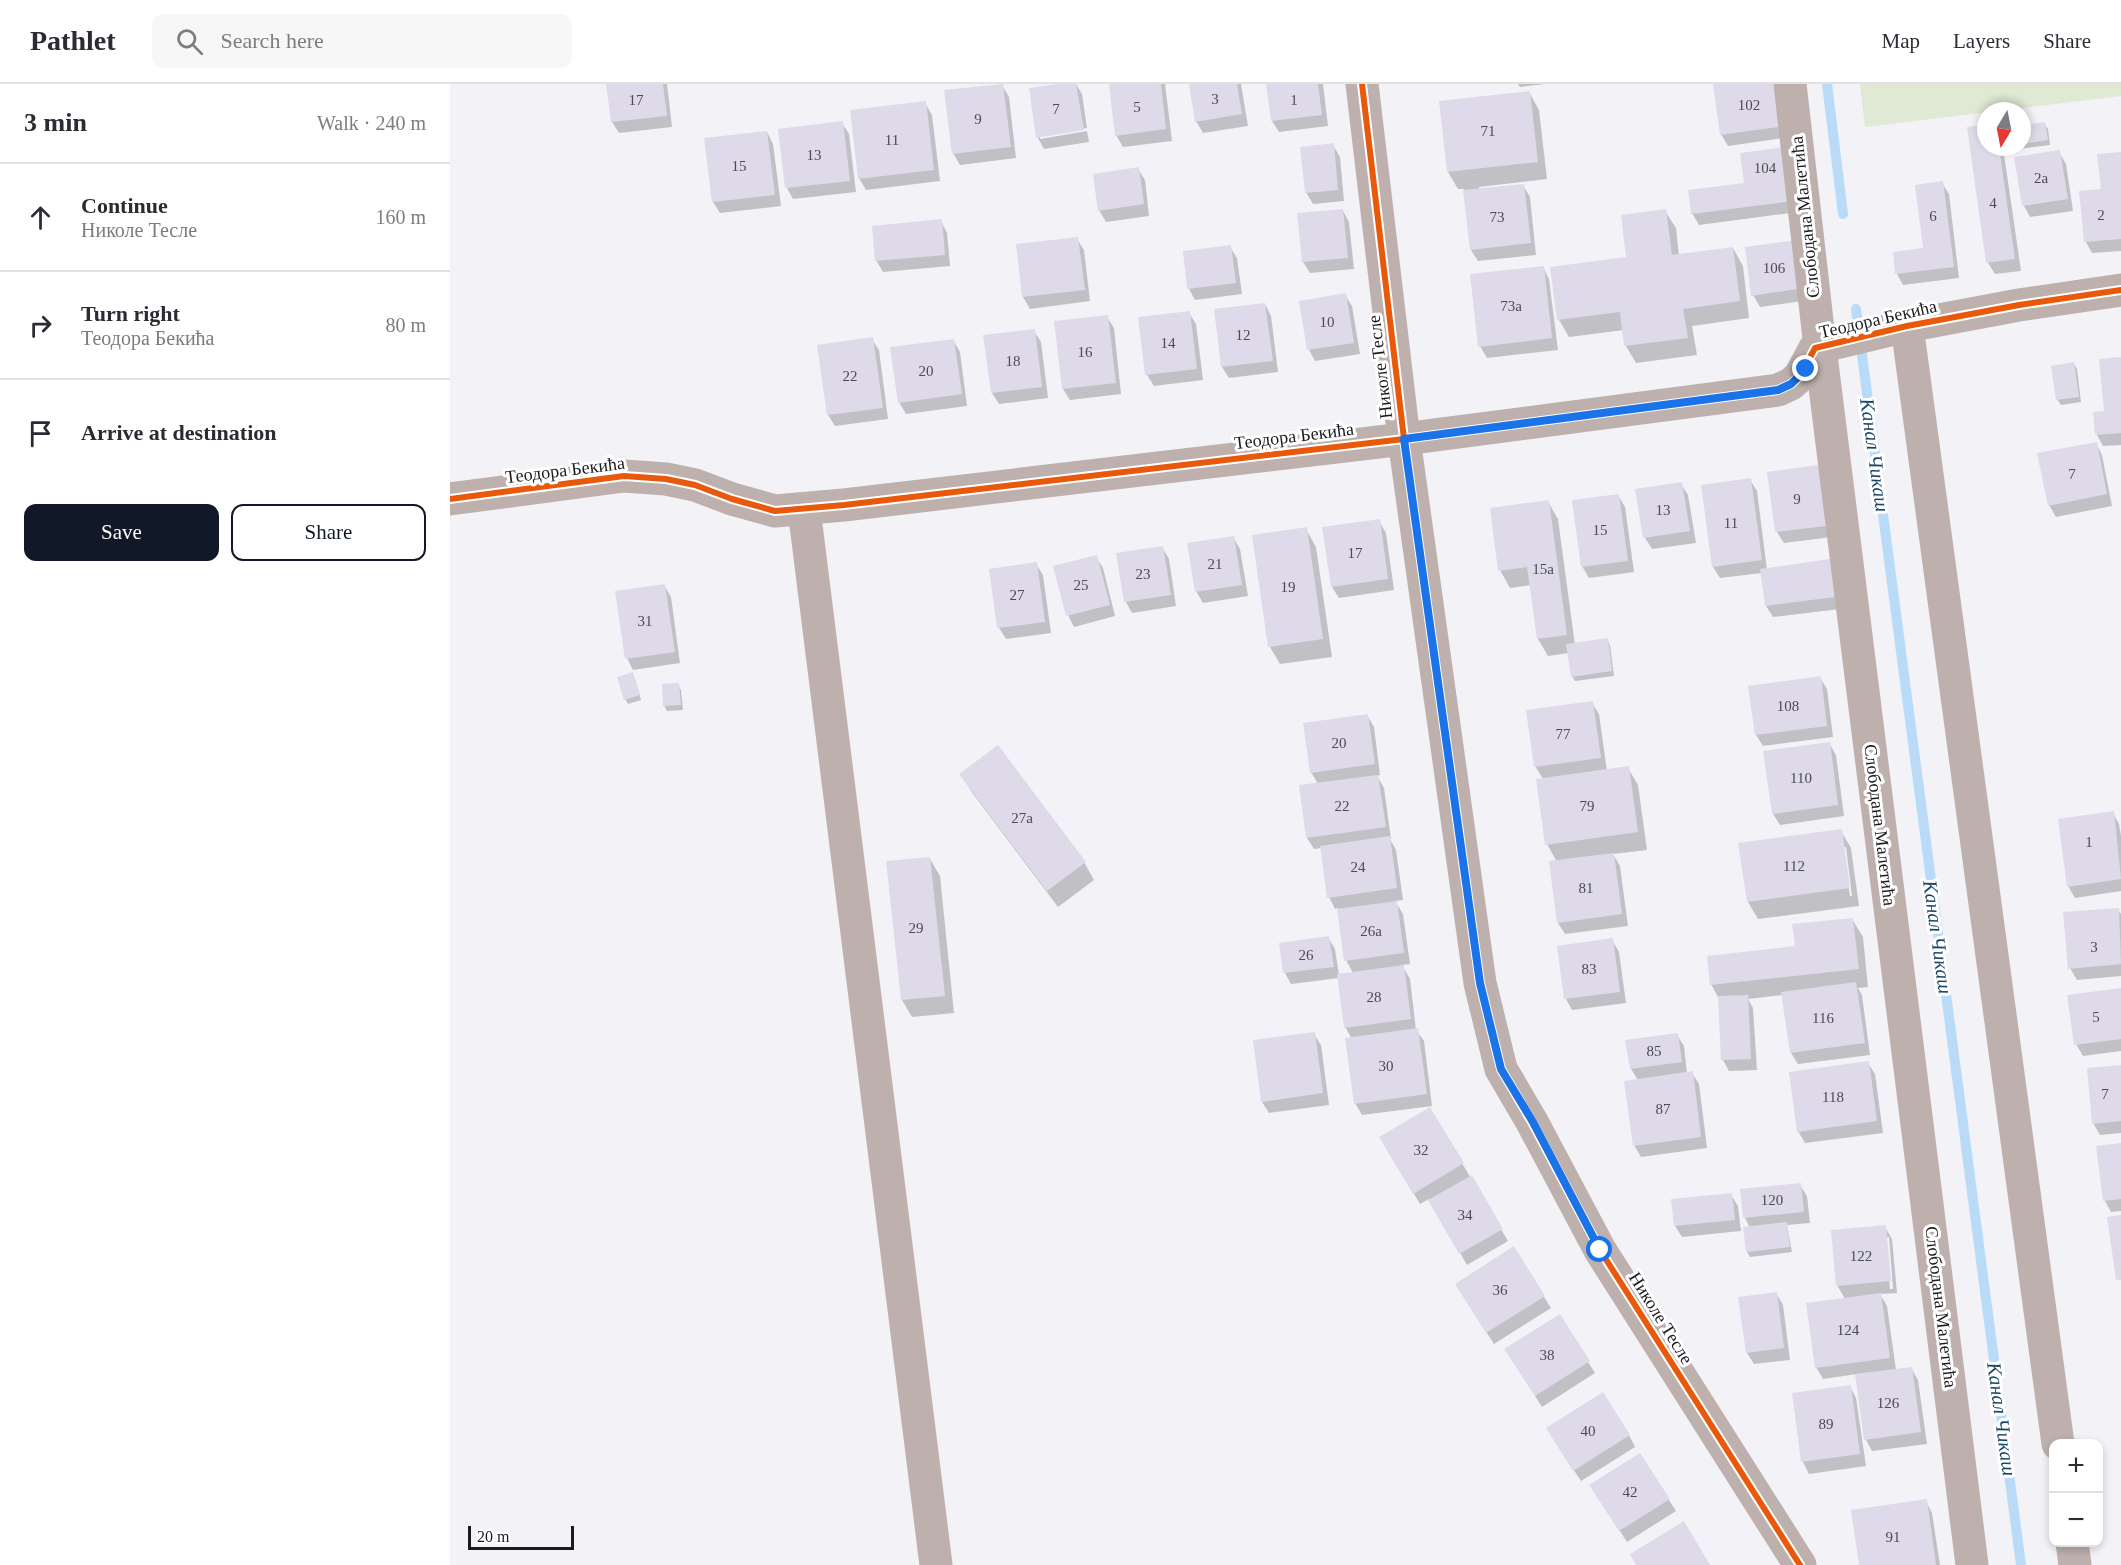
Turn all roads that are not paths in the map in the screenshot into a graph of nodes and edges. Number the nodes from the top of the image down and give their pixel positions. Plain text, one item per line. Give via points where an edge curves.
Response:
1 (1362, 84) edge
2 (1790, 84) edge
3 (2121, 290) edge
4 (1900, 328) junction
5 (1827, 346) junction
6 (1404, 439) junction
7 (450, 500) edge
8 (804, 508) junction
9 (2057, 1439) edge
10 (2073, 1547) edge
11 (936, 1565) edge
12 (1800, 1565) edge
13 (1972, 1565) edge
14 (2075, 1565) edge

1 - 6 street, Николе Тесле
2 - 5 street, Слободана Малетића
3 - 4 street, Теодора Бекића
4 - 5 street, Теодора Бекића
4 - 9 street
5 - 6 street, Теодора Бекића via 1812,352 1800,376 1778,390
5 - 13 street, Слободана Малетића
6 - 8 street, Теодора Бекића
6 - 12 street, Николе Тесле via 1480,983 1501,1069 1600,1250
7 - 8 street, Теодора Бекића via 624,476 696,485 775,511
8 - 11 street
10 - 14 street

